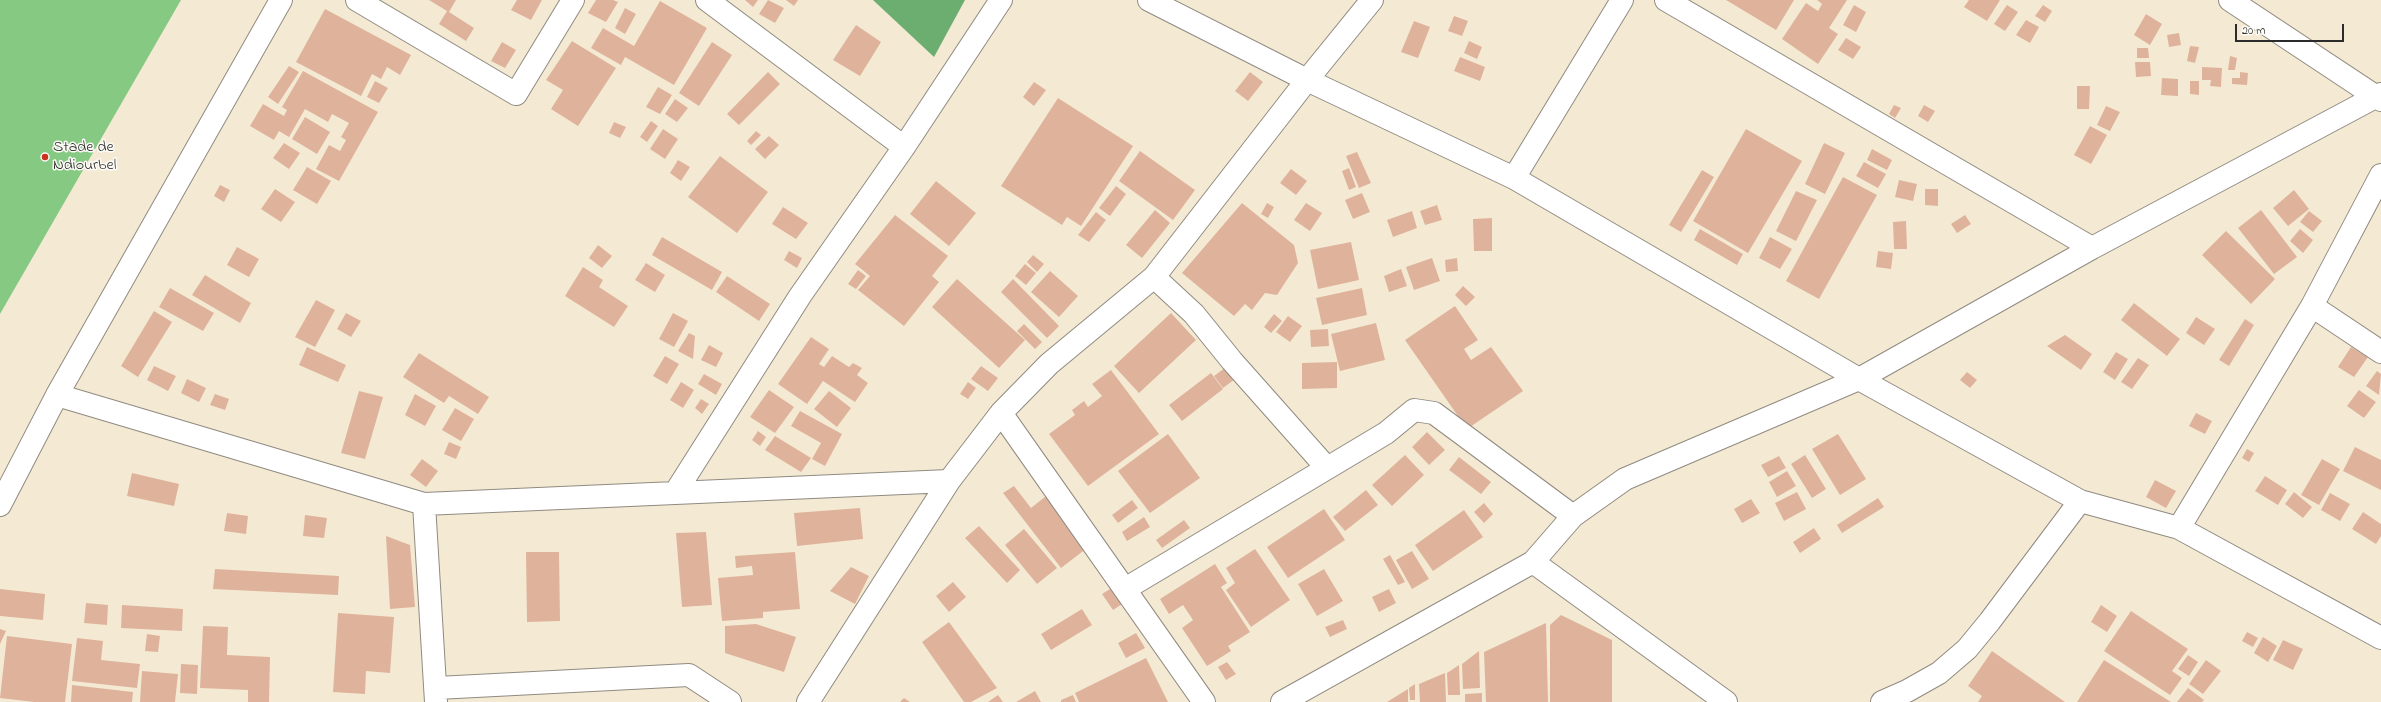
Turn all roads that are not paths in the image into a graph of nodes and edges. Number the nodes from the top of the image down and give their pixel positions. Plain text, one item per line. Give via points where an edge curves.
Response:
1 (281, 0) edge
2 (357, 0) edge
3 (573, 0) edge
4 (707, 0) edge
5 (1001, 0) edge
6 (1149, 0) edge
7 (1372, 0) edge
8 (1622, 0) edge
9 (1666, 0) edge
10 (2230, 0) edge
11 (1307, 80) junction
12 (2379, 97) edge
13 (904, 147) junction
14 (2381, 175) edge
15 (1514, 178) junction
16 (2092, 248) junction
17 (1154, 277) junction
18 (2312, 306) junction
19 (2381, 352) edge
20 (1859, 380) junction
21 (58, 395) junction
22 (1001, 413) junction
23 (1327, 468) junction
24 (949, 481) junction
25 (674, 493) junction
26 (2080, 501) junction
27 (424, 504) junction
28 (0, 505) edge
29 (1573, 516) junction
30 (2179, 528) junction
31 (1533, 562) junction
32 (1125, 589) junction
33 (2381, 638) edge
34 (437, 695) edge
35 (730, 702) edge
36 (808, 702) edge
37 (1204, 702) edge
38 (1282, 702) edge
39 (1726, 702) edge
40 (1882, 702) edge

1 - 21 street
2 - 3 street via 516,94
4 - 13 street
5 - 13 street
6 - 11 street
7 - 11 street
8 - 15 street
9 - 16 street
10 - 12 street
11 - 15 street
11 - 17 street
12 - 16 street
13 - 25 street via 800,296
14 - 18 street
15 - 20 street
16 - 20 street
17 - 22 street via 1049,364
17 - 23 street via 1194,314
18 - 19 street
18 - 30 street
20 - 26 street
20 - 29 street via 1625,479
21 - 27 street
21 - 28 street
22 - 24 street
22 - 32 street
23 - 29 street via 1386,433 1414,410 1434,413
23 - 32 street
24 - 25 street
24 - 36 street
25 - 27 street
26 - 30 street
26 - 40 street via 1967,649 1939,673 1908,692
27 - 34 street
29 - 31 street
30 - 33 street
31 - 38 street
31 - 39 street
32 - 37 street
34 - 35 street via 689,675

